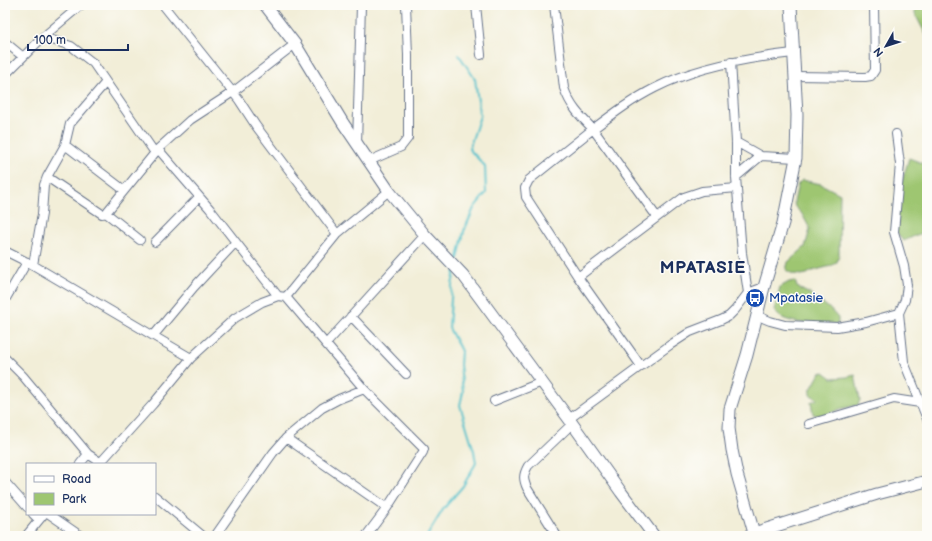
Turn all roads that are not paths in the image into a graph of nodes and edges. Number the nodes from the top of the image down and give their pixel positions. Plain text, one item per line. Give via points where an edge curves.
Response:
1 (81, 5) edge
2 (163, 5) edge
3 (265, 5) edge
4 (361, 5) edge
5 (406, 5) edge
6 (476, 5) edge
7 (554, 5) edge
8 (791, 5) edge
9 (874, 5) edge
10 (43, 37) junction
11 (5, 42) edge
12 (295, 44) junction
13 (794, 52) junction
14 (481, 55) dead end
15 (22, 56) junction
16 (731, 62) junction
17 (5, 75) edge
18 (795, 76) junction
19 (106, 82) junction
20 (233, 92) junction
21 (593, 129) junction
22 (896, 134) dead end
23 (736, 142) junction
24 (357, 144) junction
25 (65, 145) junction
26 (157, 151) junction
27 (761, 156) junction
28 (796, 158) junction
29 (369, 161) junction
30 (47, 177) junction
31 (736, 177) junction
32 (737, 188) junction
33 (124, 190) junction
34 (389, 191) junction
35 (199, 197) junction
36 (106, 213) junction
37 (657, 216) junction
38 (337, 234) junction
39 (425, 234) junction
40 (140, 240) dead end
41 (154, 242) dead end
42 (235, 243) junction
43 (5, 251) edge
44 (30, 263) junction
45 (578, 277) junction
46 (764, 286) junction
47 (748, 293) junction
48 (282, 296) junction
49 (5, 300) edge
50 (899, 313) junction
51 (351, 316) junction
52 (758, 316) junction
53 (154, 335) junction
54 (326, 344) junction
55 (5, 358) edge
56 (191, 358) junction
57 (641, 366) junction
58 (406, 374) dead end
59 (542, 382) junction
60 (364, 389) junction
61 (494, 401) dead end
62 (920, 403) junction
63 (927, 419) edge
64 (571, 421) junction
65 (809, 424) dead end
66 (286, 438) junction
67 (88, 454) junction
68 (81, 463) edge
69 (102, 463) edge
70 (927, 481) edge
71 (5, 482) edge
72 (156, 497) edge
73 (26, 506) edge
74 (387, 508) junction
75 (50, 515) edge
76 (39, 516) edge
77 (752, 534) edge
78 (26, 536) edge
79 (81, 536) edge
80 (204, 536) edge
81 (215, 536) edge
82 (366, 536) edge
83 (557, 536) edge
84 (654, 536) edge

1 - 10 street
2 - 20 street
3 - 12 street
4 - 24 street
5 - 29 street via 408,138 401,148
6 - 14 street
7 - 21 street via 564,88 575,110
8 - 13 street
9 - 18 street via 875,70 871,76
10 - 15 street
10 - 19 street via 71,46 92,63
11 - 15 street
12 - 20 street
12 - 24 street
13 - 16 street
13 - 18 street
15 - 17 street
16 - 21 street via 656,88 624,106
16 - 23 street
18 - 28 street
19 - 25 street via 70,124
19 - 26 street
20 - 26 street via 190,120
20 - 38 street
21 - 37 street
21 - 45 street via 529,180 525,188 526,197
22 - 50 street via 900,164 894,232 907,285 905,300
23 - 27 street
23 - 31 street
24 - 29 street
25 - 30 street
25 - 33 street
26 - 33 street
26 - 35 street
27 - 28 street
27 - 31 street
28 - 46 street via 783,223
29 - 34 street
30 - 36 street via 102,214
30 - 44 street via 42,214
31 - 32 street
32 - 37 street via 692,193
32 - 47 street
33 - 36 street
34 - 38 street
34 - 39 street
35 - 41 street
35 - 42 street
36 - 40 street
37 - 45 street
38 - 48 street
39 - 51 street
39 - 59 street via 463,275
42 - 48 street
42 - 53 street
43 - 44 street
44 - 49 street
44 - 53 street
45 - 57 street
46 - 47 street
46 - 52 street
47 - 57 street via 729,316 690,332
48 - 54 street
48 - 56 street via 262,302 235,318
50 - 52 street via 866,322 837,326 784,325
50 - 62 street via 904,362
51 - 54 street
51 - 58 street
52 - 77 street via 730,409 729,428
53 - 56 street
54 - 60 street
55 - 67 street
56 - 69 street
57 - 64 street
59 - 61 street
59 - 64 street
60 - 66 street via 322,408
60 - 74 street via 424,449
62 - 63 street
62 - 65 street via 894,399
64 - 83 street via 524,473 527,488
64 - 84 street
66 - 74 street
66 - 81 street via 269,458
67 - 68 street
67 - 69 street
70 - 77 street via 877,494
71 - 73 street
72 - 80 street
74 - 82 street
75 - 79 street
76 - 78 street

